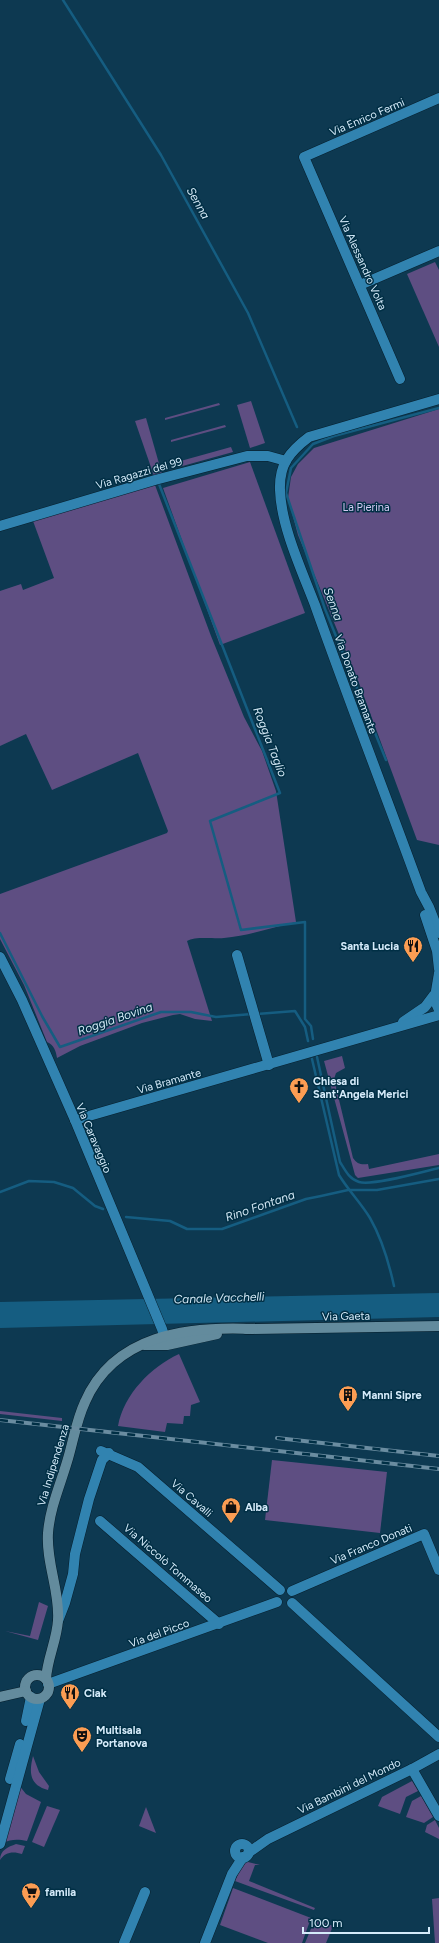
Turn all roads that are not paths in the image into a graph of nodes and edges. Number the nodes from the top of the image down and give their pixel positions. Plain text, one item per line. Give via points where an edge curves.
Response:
1 (439, 98) edge
2 (304, 157) joint
3 (439, 251) edge
4 (360, 285) junction
5 (400, 379) dead end
6 (439, 400) edge
7 (286, 461) junction
8 (0, 526) edge
9 (421, 892) junction
10 (439, 933) edge
11 (237, 955) dead end
12 (0, 957) edge
13 (439, 969) edge
14 (439, 973) edge
15 (437, 992) edge
16 (439, 1010) edge
17 (439, 1015) edge
18 (391, 1030) junction
19 (269, 1065) junction
20 (74, 1120) junction
21 (439, 1326) edge
22 (253, 1329) junction
23 (164, 1337) junction
24 (105, 1452) joint
25 (100, 1521) dead end
26 (439, 1570) edge
27 (280, 1590) junction
28 (292, 1591) junction
29 (277, 1602) junction
30 (292, 1603) junction
31 (58, 1608) junction
32 (58, 1621) junction
33 (219, 1624) junction
34 (34, 1676) junction
35 (47, 1682) junction
36 (32, 1696) junction
37 (0, 1697) edge
38 (439, 1737) edge
39 (439, 1754) edge
40 (412, 1769) junction
41 (439, 1816) edge
42 (0, 1817) edge
43 (0, 1844) edge
44 (145, 1892) dead end
45 (124, 1943) edge
46 (205, 1943) edge

1 - 2 street, Via Enrico Fermi
2 - 4 street, Via Alessandro Volta
3 - 4 street
4 - 5 street, Via Alessandro Volta
6 - 7 street, Via Donato Bramante via 309,437 292,449
7 - 8 street, Via Ragazzi del 99 via 268,456 247,456 167,476
7 - 9 street, Via Donato Bramante via 280,489 282,515
9 - 10 street, Via Donato Bramante
9 - 13 street, Via Donato Bramante via 437,951
11 - 19 street
12 - 20 street, Via Caravaggio via 22,1000
14 - 15 street
15 - 16 street via 434,1004
15 - 18 street, Via Bramante via 425,1007
17 - 18 street, Via Bramante
18 - 19 street, Via Bramante
19 - 20 street, Via Bramante
20 - 23 street, Via Caravaggio
21 - 22 main road, Via Gaeta
22 - 23 main road, Via Gaeta
22 - 23 main road, Via Gaeta via 214,1329
23 - 31 main road, Via Indipendenza via 121,1355 104,1371 89,1393 81,1411 52,1509 48,1545
24 - 27 street, Via Cavalli via 138,1467
24 - 32 street, Via Indipendenza via 89,1499 76,1548 73,1574
25 - 33 street, Via Niccolò Tommaseo
26 - 28 street, Via Franco Donati via 424,1534
27 - 28 street via 285,1588
27 - 29 street via 276,1594
28 - 30 street
29 - 30 street via 284,1606
29 - 33 street, Via del Picco
30 - 38 street
31 - 32 main road, Via Indipendenza
31 - 34 main road, Via Indipendenza via 41,1666
32 - 35 main road, Via Indipendenza via 47,1668
33 - 35 street, Via del Picco
34 - 35 main road via 42,1676
34 - 36 main road via 26,1683
35 - 36 main road via 48,1692
36 - 37 main road
36 - 42 street
36 - 43 street
39 - 40 street, Via Bambini del Mondo
40 - 41 street
40 - 46 street, Via Bambini del Mondo via 242,1851
44 - 45 street

